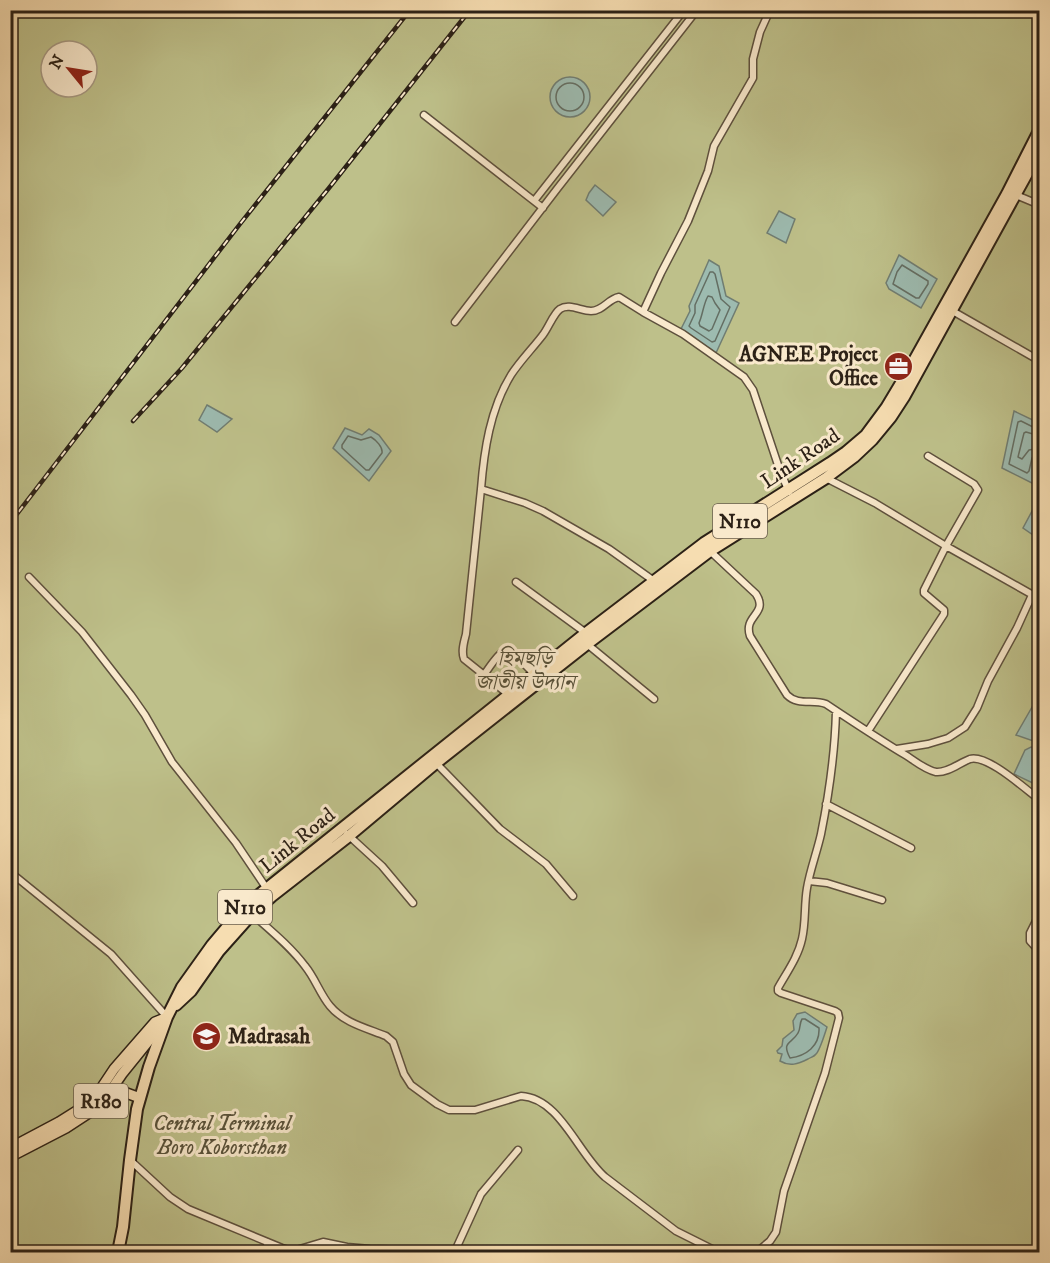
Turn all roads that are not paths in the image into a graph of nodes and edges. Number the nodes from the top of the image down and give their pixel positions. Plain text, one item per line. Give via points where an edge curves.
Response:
1 (684, 10) edge
2 (697, 10) edge
3 (770, 10) edge
4 (424, 115) dead end
5 (1040, 129) edge
6 (1040, 150) edge
7 (1016, 195) junction
8 (534, 201) junction
9 (1040, 205) edge
10 (543, 208) junction
11 (948, 308) junction
12 (643, 312) junction
13 (456, 322) dead end
14 (1040, 361) edge
15 (928, 456) dead end
16 (826, 477) junction
17 (481, 489) junction
18 (790, 494) junction
19 (946, 546) junction
20 (710, 551) junction
21 (29, 577) dead end
22 (516, 582) dead end
23 (655, 582) junction
24 (1032, 595) junction
25 (1040, 599) edge
26 (586, 638) junction
27 (534, 674) junction
28 (484, 675) junction
29 (509, 694) junction
30 (654, 699) dead end
31 (836, 711) junction
32 (868, 731) junction
33 (896, 749) junction
34 (436, 763) junction
35 (1040, 800) edge
36 (826, 804) junction
37 (345, 832) junction
38 (911, 848) dead end
39 (10, 872) edge
40 (809, 881) junction
41 (267, 889) junction
42 (573, 896) dead end
43 (882, 900) dead end
44 (413, 903) dead end
45 (1040, 913) edge
46 (252, 914) junction
47 (1040, 952) edge
48 (173, 1007) junction
49 (167, 1017) junction
50 (109, 1094) junction
51 (140, 1098) junction
52 (10, 1148) edge
53 (518, 1150) dead end
54 (10, 1157) edge
55 (130, 1160) junction
56 (123, 1227) junction
57 (268, 1242) junction
58 (118, 1252) edge
59 (124, 1252) edge
60 (266, 1252) edge
61 (438, 1252) edge
62 (449, 1252) edge
63 (717, 1252) edge
64 (757, 1252) edge

1 - 8 street
2 - 10 street
3 - 12 street via 753,59 753,78 714,146 688,220
4 - 8 street
5 - 11 highway, Link Road / N110
6 - 7 highway, Link Road / N110
7 - 9 street
7 - 11 highway, Link Road / N110
8 - 10 street
10 - 13 street
11 - 14 street
11 - 16 highway, Link Road / N110 via 891,417 860,452
11 - 18 highway, Link Road / N110 via 866,435
12 - 17 street via 619,297 601,309 569,306 558,311 511,375 499,399 488,435
12 - 18 street via 683,334 744,377 753,390
15 - 19 street via 978,490
16 - 18 highway, Link Road / N110
16 - 19 street
17 - 23 street via 543,511 609,549
17 - 28 street via 463,651 464,659
18 - 20 highway, Link Road / N110
18 - 23 highway, Link Road / N110 via 704,543
19 - 24 street
19 - 32 street via 924,590 944,614
20 - 26 highway, Link Road / N110
20 - 31 street via 761,601 748,629 787,695 797,702 821,702
21 - 41 street via 82,632 131,694 172,762
22 - 26 street
23 - 26 highway, Link Road / N110
24 - 25 street
24 - 33 street via 965,727 948,738
26 - 27 highway, Link Road / N110
26 - 30 street
26 - 34 highway, Link Road / N110
27 - 28 street via 506,651
27 - 29 highway, Link Road / N110
28 - 29 street
29 - 37 highway, Link Road / N110
31 - 32 street
31 - 36 street
32 - 33 street
33 - 35 street via 936,772 972,758 980,759
34 - 37 highway, Link Road / N110
34 - 42 street via 500,829 546,864
36 - 38 street
36 - 40 street
37 - 41 highway, Link Road / N110
37 - 44 street via 382,866
37 - 46 highway, Link Road / N110
39 - 49 street via 111,954
40 - 43 street
40 - 64 street via 802,940 778,991 835,1011 839,1018 825,1073 784,1191 776,1232
41 - 48 highway, Link Road / N110 via 245,906 212,945 182,987
45 - 47 street via 1030,941
46 - 48 highway, Link Road / N110 via 191,991
46 - 63 street via 308,968 329,1005 340,1015 393,1042 411,1085 449,1110 475,1110 521,1096 546,1105 595,1169 676,1231
48 - 49 highway, N110
49 - 50 main road, R180
49 - 51 highway, N110
49 - 52 main road, R180 via 155,1022 86,1105
50 - 51 main road, R180 via 121,1091
50 - 54 main road, R180 via 66,1128
51 - 55 highway, N110
53 - 62 street via 481,1194 455,1251
55 - 56 highway, N110
55 - 57 street via 188,1209
56 - 58 highway, N110
56 - 59 highway, N110
57 - 60 street
57 - 61 street via 293,1251 323,1242

